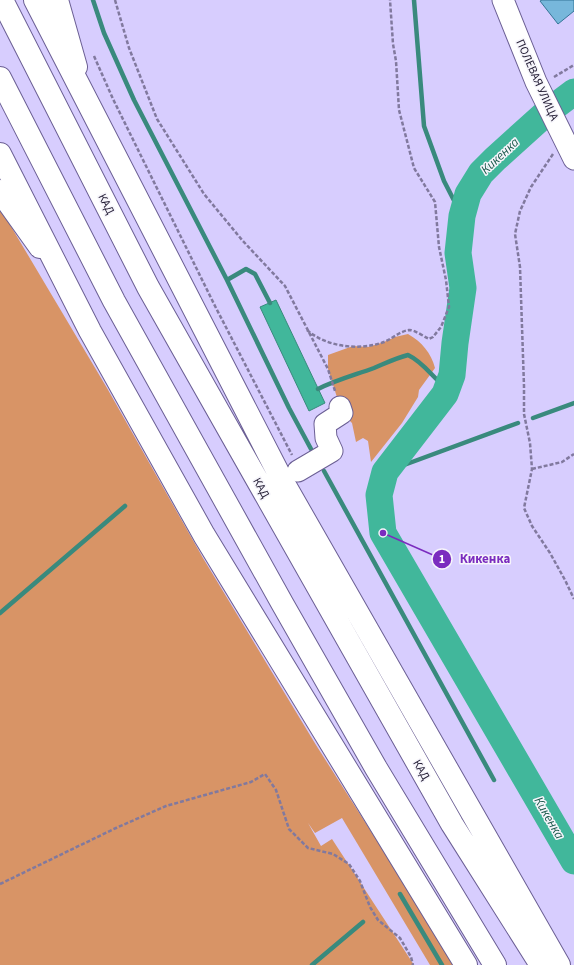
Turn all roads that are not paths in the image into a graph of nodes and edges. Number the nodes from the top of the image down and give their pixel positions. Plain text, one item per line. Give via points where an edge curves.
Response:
1 (2, 0) edge
2 (35, 0) edge
3 (57, 0) edge
4 (503, 0) edge
5 (0, 78) edge
6 (88, 103) junction
7 (0, 154) edge
8 (574, 159) edge
9 (0, 191) edge
10 (57, 270) junction
11 (340, 407) dead end
12 (298, 471) road end
13 (466, 965) edge
14 (496, 965) edge
15 (540, 965) edge
16 (559, 965) edge

1 - 15 main road, КАД via 148,287 452,824
2 - 6 main road
3 - 6 main road
4 - 8 street, ПОЛЕВАЯ УЛИЦА via 539,90 561,126
5 - 14 main road via 114,301 282,603 376,768
6 - 16 main road via 287,489
7 - 10 main road
9 - 10 main road
10 - 13 main road via 204,535
11 - 12 street via 342,413 325,424 326,438 332,451

